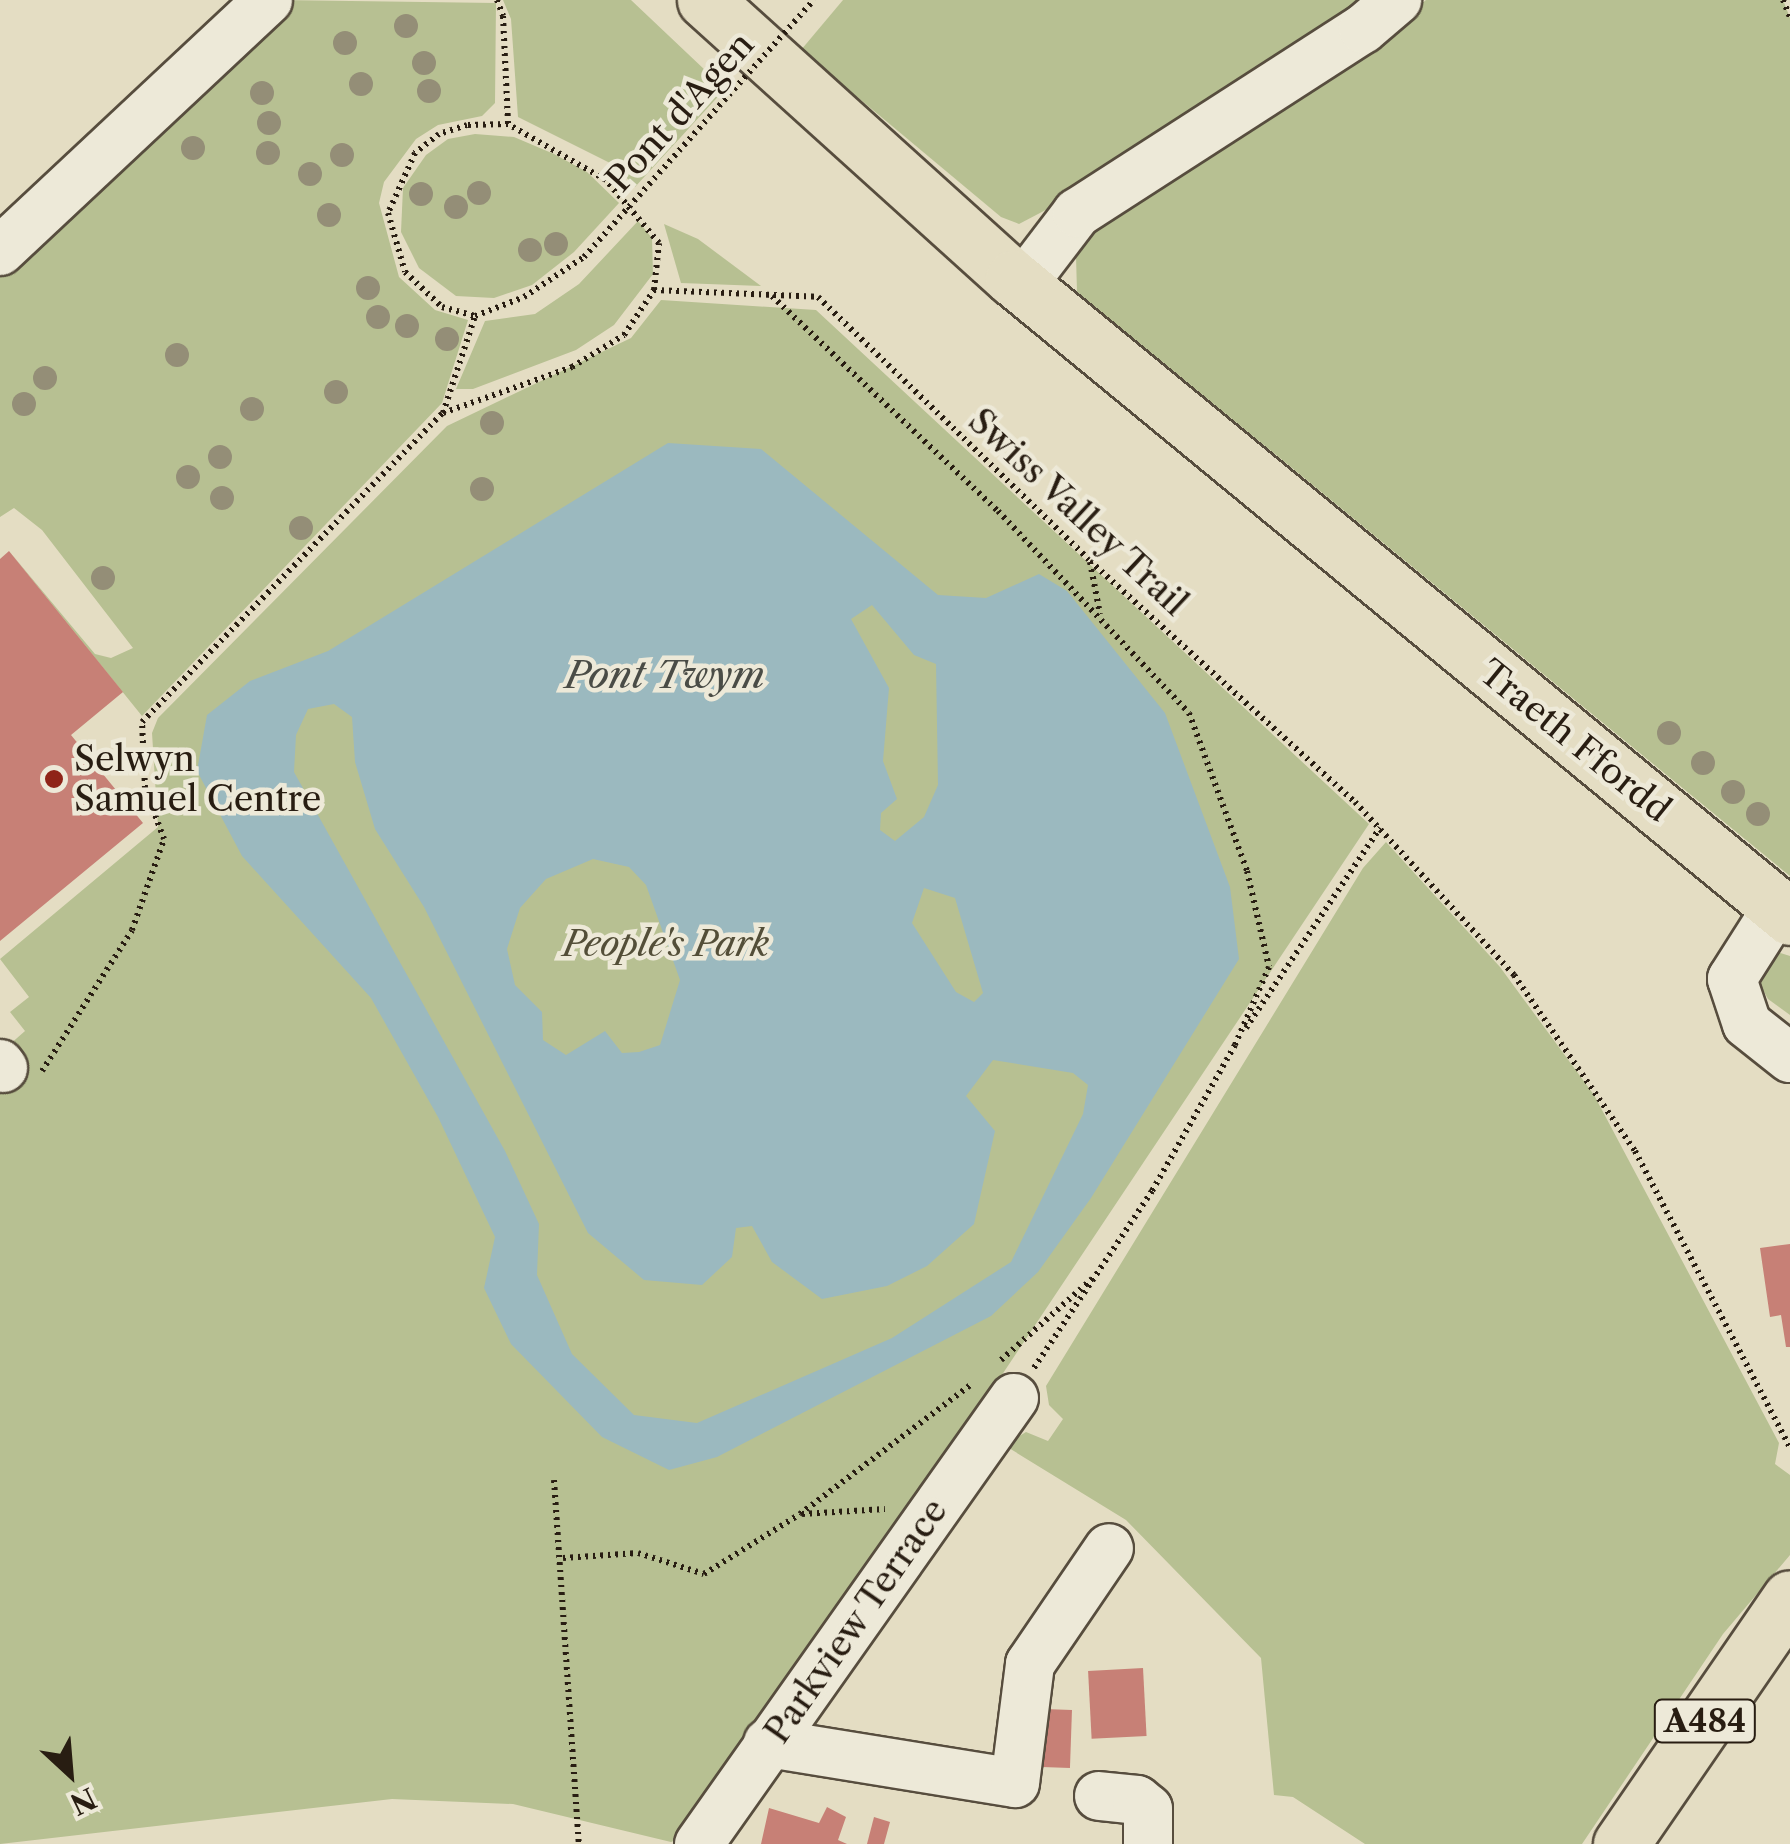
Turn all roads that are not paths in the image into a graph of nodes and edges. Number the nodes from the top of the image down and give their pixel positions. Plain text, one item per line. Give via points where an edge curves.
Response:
1 (705, 0) edge
2 (1397, 0) edge
3 (255, 14) edge
4 (0, 251) edge
5 (1022, 285) junction
6 (1784, 913) edge
7 (1790, 1058) edge
8 (997, 1380) road end
9 (1109, 1548) dead end
10 (1790, 1598) edge
11 (768, 1743) junction
12 (1099, 1796) dead end
13 (699, 1844) edge
14 (1148, 1844) edge
15 (1620, 1844) edge

1 - 5 main road, Traeth Ffordd
2 - 5 street via 1363,29 1078,212
3 - 4 street
5 - 6 main road, Traeth Ffordd
6 - 7 street via 1732,979 1747,1024
8 - 11 street, Parkview Terrace
9 - 11 street via 1030,1664 1016,1784
10 - 15 main road, A484
11 - 13 street, Parkview Terrace
12 - 14 street via 1137,1800 1148,1809

